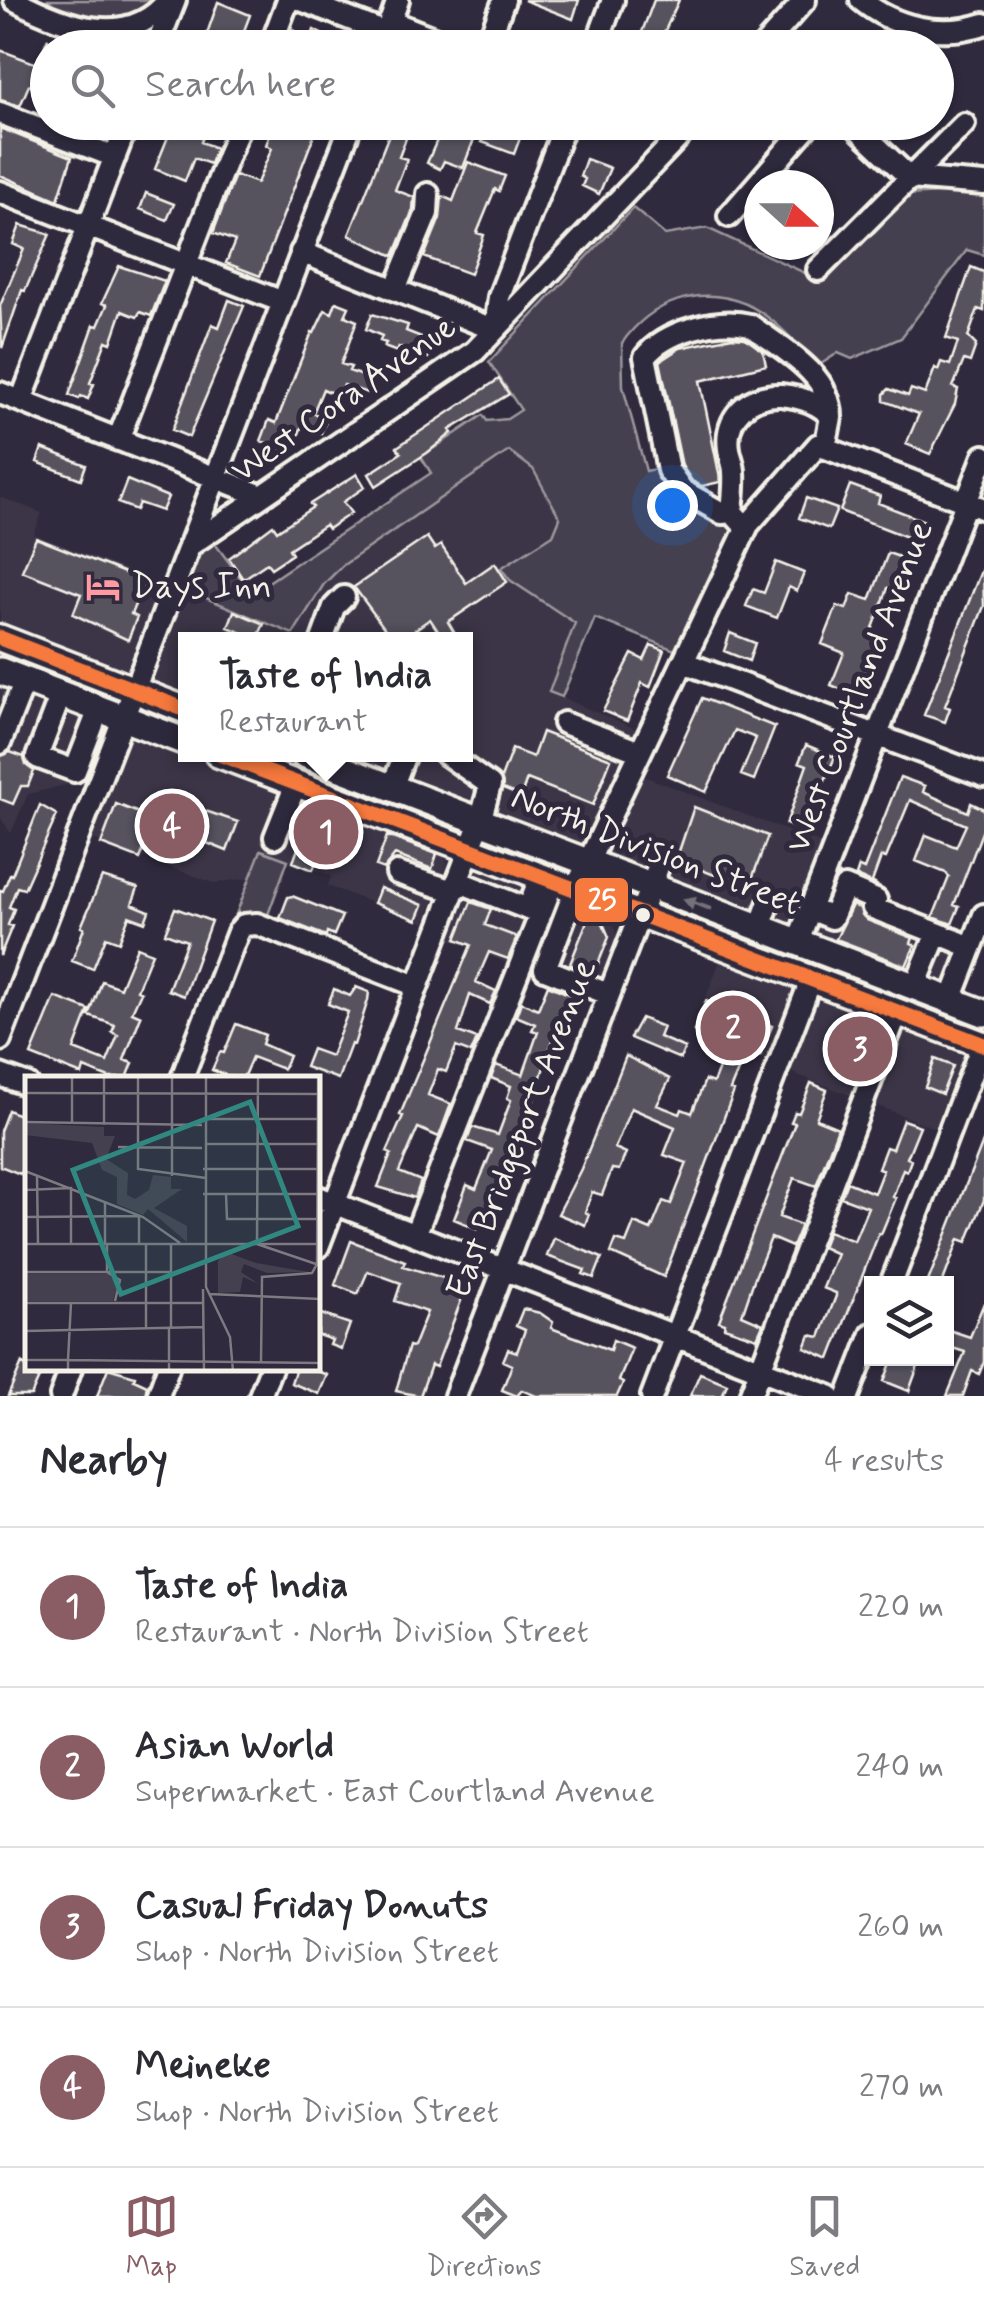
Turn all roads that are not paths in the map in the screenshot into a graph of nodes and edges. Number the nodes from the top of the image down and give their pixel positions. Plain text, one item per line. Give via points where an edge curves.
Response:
1 (2, 0) edge
2 (14, 0) edge
3 (171, 0) edge
4 (288, 0) edge
5 (302, 0) edge
6 (398, 0) edge
7 (504, 0) edge
8 (613, 0) edge
9 (805, 0) edge
10 (860, 0) edge
11 (45, 16) junction
12 (984, 24) edge
13 (82, 30) edge
14 (97, 30) edge
15 (114, 30) edge
16 (162, 30) edge
17 (277, 30) edge
18 (376, 30) edge
19 (387, 30) edge
20 (493, 30) edge
21 (602, 30) edge
22 (780, 30) edge
23 (0, 113) edge
24 (964, 124) dead end
25 (30, 125) edge
26 (954, 134) edge
27 (70, 140) edge
28 (121, 140) edge
29 (234, 140) edge
30 (345, 140) edge
31 (559, 140) edge
32 (677, 140) edge
33 (796, 140) edge
34 (870, 140) edge
35 (948, 140) edge
36 (114, 157) junction
37 (910, 178) junction
38 (984, 184) edge
39 (0, 192) edge
40 (428, 194) dead end
41 (729, 216) dead end
42 (88, 226) junction
43 (301, 252) junction
44 (187, 265) junction
45 (818, 270) dead end
46 (395, 290) junction
47 (283, 302) junction
48 (496, 330) junction
49 (0, 393) edge
50 (21, 401) junction
51 (831, 417) junction
52 (118, 440) junction
53 (822, 447) junction
54 (984, 456) edge
55 (214, 478) junction
56 (262, 496) junction
57 (975, 506) edge
58 (740, 519) junction
59 (189, 546) junction
60 (344, 597) dead end
61 (325, 632) edge
62 (0, 638) edge
63 (683, 662) junction
64 (0, 671) edge
65 (25, 680) junction
66 (60, 694) junction
67 (129, 704) junction
68 (99, 709) junction
69 (178, 709) edge
70 (564, 723) dead end
71 (877, 735) junction
72 (178, 737) edge
73 (0, 744) edge
74 (640, 752) junction
75 (239, 762) edge
76 (325, 762) edge
77 (402, 762) edge
78 (457, 762) edge
79 (984, 776) edge
80 (296, 784) junction
81 (392, 788) junction
82 (480, 822) junction
83 (275, 837) dead end
84 (468, 850) junction
85 (588, 863) junction
86 (396, 873) dead end
87 (655, 874) junction
88 (822, 878) junction
89 (556, 883) junction
90 (455, 886) junction
91 (845, 887) junction
92 (810, 909) junction
93 (984, 915) edge
94 (638, 916) junction
95 (936, 933) junction
96 (798, 941) junction
97 (972, 947) junction
98 (811, 980) junction
99 (417, 986) junction
100 (915, 986) junction
101 (847, 993) junction
102 (608, 994) junction
103 (951, 1000) junction
104 (897, 1013) junction
105 (984, 1013) edge
106 (0, 1040) edge
107 (983, 1044) edge
108 (0, 1075) edge
109 (183, 1076) edge
110 (25, 1084) edge
111 (326, 1200) edge
112 (320, 1235) edge
113 (414, 1235) junction
114 (503, 1270) junction
115 (894, 1276) edge
116 (675, 1336) junction
117 (864, 1355) edge
118 (760, 1369) junction
119 (70, 1371) edge
120 (167, 1371) edge
121 (269, 1371) edge
122 (61, 1396) edge
123 (158, 1396) edge
124 (260, 1396) edge
125 (455, 1396) edge
126 (652, 1396) edge
127 (750, 1396) edge
128 (829, 1396) edge
129 (848, 1396) edge

1 - 11 street
2 - 11 street
3 - 15 street via 148,20
3 - 16 street
4 - 17 street
5 - 18 street
6 - 19 street
7 - 20 street
8 - 21 street
9 - 22 street
10 - 12 street via 893,22 916,27 962,30
11 - 13 street
11 - 14 street
23 - 25 street
24 - 26 street
27 - 36 street
28 - 36 street
29 - 44 street
30 - 43 street
31 - 48 street via 499,297
32 - 48 street, West Cora Avenue
33 - 41 street
34 - 37 street
35 - 37 street
36 - 42 street
37 - 38 street
37 - 45 street
39 - 42 street
40 - 46 street
42 - 44 street
42 - 50 street
43 - 46 street
43 - 47 street
44 - 47 street
44 - 52 street
46 - 48 street
47 - 55 street
48 - 56 street, West Cora Avenue via 475,352
49 - 50 street
50 - 52 street
51 - 53 street
51 - 58 street via 792,396 766,394 741,408 729,449
51 - 58 street via 831,401 814,375 750,325 700,327 651,349 645,358 668,470 684,490
52 - 55 street
53 - 57 street
53 - 58 street
54 - 57 street, West Courtland Avenue
55 - 56 street
55 - 59 street
56 - 59 street, West Cora Avenue
57 - 71 street, West Courtland Avenue
58 - 63 street
59 - 67 street
60 - 61 street
62 - 67 main road
63 - 71 street
63 - 74 street
64 - 65 main road
65 - 66 main road
65 - 73 street
66 - 68 main road
66 - 68 street via 37,757 75,772
67 - 68 main road
67 - 69 main road
67 - 72 main road
67 - 106 street
70 - 74 street
71 - 79 street
71 - 88 street, West Courtland Avenue
74 - 85 street
75 - 80 main road, North Division Street
76 - 81 main road, North Division Street
77 - 81 street
78 - 82 street via 490,785
80 - 83 street
80 - 84 main road, North Division Street
81 - 82 main road, North Division Street
82 - 84 street
82 - 85 main road, North Division Street
84 - 89 main road, North Division Street
84 - 90 street
85 - 87 main road, North Division Street
85 - 89 street
86 - 90 street
87 - 94 street, East Bridgeport Avenue
96 -> 87 main road, North Division Street via 764,916
88 - 91 street
88 - 92 street, West Courtland Avenue
89 - 90 street via 528,909
89 - 94 main road, North Division Street
89 - 102 street via 545,969
89 - 113 street
90 - 99 street
91 - 92 street via 832,918
91 - 95 street via 876,900 873,908
92 - 96 street, West Courtland Avenue
93 - 97 street
94 - 98 main road, North Division Street
94 - 102 street, East Bridgeport Avenue
95 - 97 street
95 - 100 street
96 - 100 main road, North Division Street
97 - 103 street
98 - 101 main road, North Division Street
98 - 116 street
99 - 109 street via 257,924 244,925
99 - 111 street
100 - 103 main road, North Division Street
101 - 103 main road via 856,982 932,1010
101 - 104 main road, North Division Street
102 - 114 street, East Bridgeport Avenue
103 - 105 main road, North Division Street
104 - 107 main road, North Division Street
104 - 118 street
107 - 115 street
108 - 110 street
111 - 112 street
111 - 113 street
113 - 114 street
114 - 116 street
114 - 125 street, East Bridgeport Avenue
116 - 118 street
116 - 126 street
117 - 129 street
118 - 127 street
118 - 128 street
119 - 122 street
120 - 123 street
121 - 124 street

